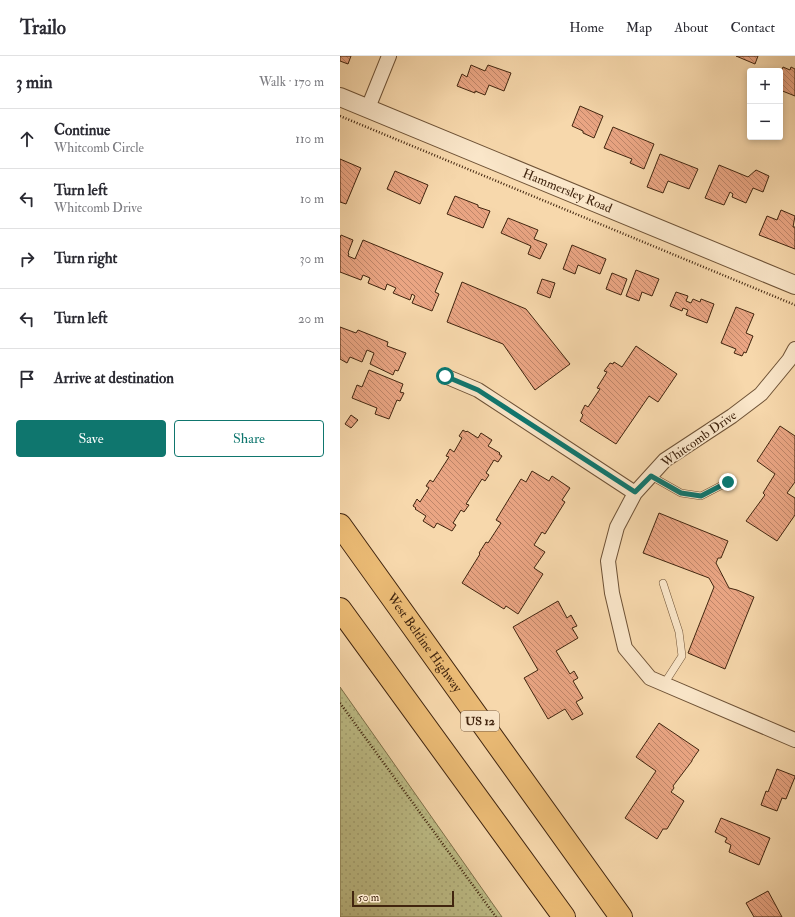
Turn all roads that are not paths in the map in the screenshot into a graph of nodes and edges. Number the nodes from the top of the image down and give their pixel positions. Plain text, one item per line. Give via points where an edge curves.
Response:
1 (390, 56) edge
2 (340, 97) edge
3 (368, 108) junction
4 (795, 285) edge
5 (795, 349) edge
6 (445, 376) dead end
7 (651, 476) junction
8 (728, 482) dead end
9 (635, 492) junction
10 (340, 525) edge
11 (662, 584) dead end
12 (340, 609) edge
13 (664, 684) junction
14 (795, 740) edge
15 (564, 917) edge
16 (621, 917) edge

1 - 3 street
2 - 3 street, Hammersley Road
3 - 4 street, Hammersley Road
5 - 7 street, Whitcomb Drive via 761,394 665,460
6 - 9 street via 478,390
7 - 8 lane via 681,493 701,496
7 - 9 street, Whitcomb Drive
9 - 13 street, Whitcomb Drive via 617,527 608,561 612,593 625,648 650,678
10 - 16 highway, West Beltline Highway / US 12
11 - 13 lane via 679,632 682,656
12 - 15 highway
13 - 14 street, Whitcomb Drive

